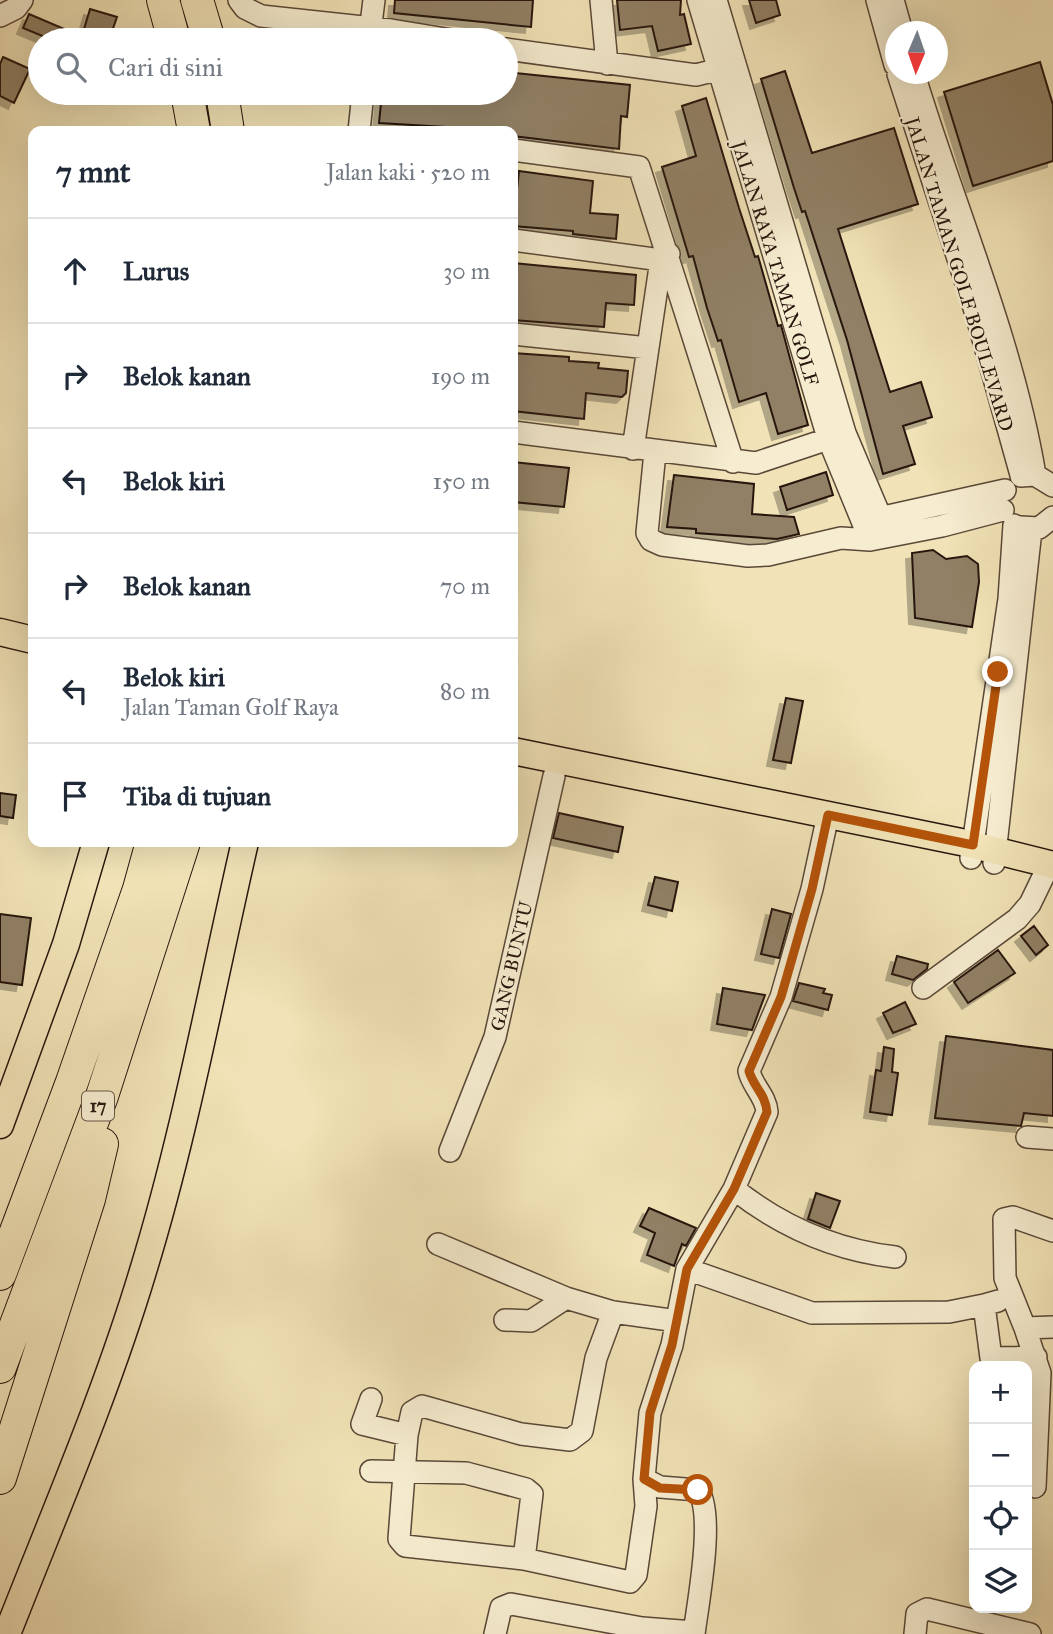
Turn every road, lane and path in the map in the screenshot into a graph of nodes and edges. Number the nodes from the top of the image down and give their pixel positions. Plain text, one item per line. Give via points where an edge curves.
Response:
1 (22, 0) edge
2 (163, 0) edge
3 (197, 0) edge
4 (239, 0) edge
5 (374, 0) edge
6 (601, 0) edge
7 (698, 0) edge
8 (716, 0) edge
9 (877, 0) edge
10 (892, 0) edge
11 (0, 16) edge
12 (899, 21) edge
13 (171, 28) edge
14 (205, 28) edge
15 (334, 28) edge
16 (371, 28) edge
17 (885, 29) edge
18 (518, 51) edge
19 (607, 64) junction
20 (725, 68) junction
21 (901, 84) edge
22 (917, 84) edge
23 (189, 105) edge
24 (224, 105) edge
25 (362, 105) edge
26 (193, 126) edge
27 (227, 126) edge
28 (360, 126) edge
29 (518, 151) edge
30 (518, 241) edge
31 (665, 257) junction
32 (518, 335) edge
33 (648, 348) junction
34 (518, 433) edge
35 (837, 436) junction
36 (633, 449) junction
37 (655, 452) junction
38 (733, 462) junction
39 (1028, 475) junction
40 (1053, 486) edge
41 (1013, 514) junction
42 (1053, 517) edge
43 (875, 529) junction
44 (0, 632) edge
45 (28, 639) edge
46 (0, 651) edge
47 (28, 657) edge
48 (518, 753) edge
49 (518, 768) edge
50 (565, 773) junction
51 (827, 821) junction
52 (95, 847) edge
53 (151, 847) edge
54 (182, 847) edge
55 (244, 847) edge
56 (984, 854) junction
57 (1050, 873) edge
58 (111, 968) junction
59 (139, 983) junction
60 (923, 988) dead end
61 (0, 1125) edge
62 (1027, 1137) dead end
63 (1053, 1139) edge
64 (450, 1151) dead end
65 (734, 1189) junction
66 (0, 1224) edge
67 (1053, 1231) edge
68 (438, 1244) dead end
69 (895, 1257) dead end
70 (687, 1269) junction
71 (0, 1274) edge
72 (566, 1298) junction
73 (1013, 1298) junction
74 (984, 1305) junction
75 (613, 1312) junction
76 (505, 1320) dead end
77 (677, 1321) junction
78 (1053, 1327) edge
79 (1025, 1328) junction
80 (1036, 1357) junction
81 (989, 1361) edge
82 (0, 1367) edge
83 (371, 1399) dead end
84 (1046, 1420) edge
85 (407, 1435) junction
86 (372, 1471) dead end
87 (405, 1471) junction
88 (0, 1478) edge
89 (644, 1479) junction
90 (1035, 1487) dead end
91 (524, 1559) junction
92 (694, 1633) edge
93 (7, 1634) edge
94 (495, 1634) edge
95 (915, 1634) edge
96 (1030, 1634) edge

1 - 11 street
2 - 13 highway
3 - 14 highway
4 - 15 street via 261,16
5 - 16 street
6 - 19 street
7 - 20 street, JALAN RAYA TAMAN GOLF
8 - 20 street, JALAN RAYA TAMAN GOLF
9 - 17 street
10 - 12 street
18 - 19 street
19 - 20 street via 696,75
20 - 35 street, JALAN RAYA TAMAN GOLF
21 - 39 street, JALAN TAMAN GOLF BOULEVARD
22 - 39 street, JALAN TAMAN GOLF BOULEVARD via 985,288 1029,440
23 - 26 highway
24 - 27 highway
25 - 28 street
29 - 31 street via 639,167
30 - 31 street
31 - 33 street
31 - 38 street
32 - 33 street
33 - 36 street
34 - 36 street
35 - 38 street via 756,463
35 - 43 street, JALAN RAYA TAMAN GOLF
36 - 37 street
37 - 38 street
37 - 43 street via 647,533 662,545 768,555
39 - 40 street
39 - 41 street
41 - 42 street via 1046,524
41 - 43 street via 960,511
41 - 56 street
44 - 45 main road
46 - 47 main road
48 - 50 main road
49 - 50 main road
50 - 51 main road
50 - 64 street, GANG BUNTU via 495,1037
51 - 56 main road
51 - 65 street via 781,997 749,1071 767,1112
52 - 61 main road via 66,944
53 - 58 highway, 17
54 - 59 highway, 17
55 - 93 main road via 143,1273 94,1414
56 - 57 main road
57 - 60 street via 1017,919
58 - 66 highway
58 - 71 highway, 17
59 - 82 highway, 17 via 102,1096
59 - 88 highway via 89,1199
62 - 63 street
65 - 69 street via 757,1208 824,1243
65 - 70 street
67 - 73 street via 1013,1217 1004,1219 1003,1261
68 - 72 street
70 - 74 street via 812,1313 949,1312
70 - 77 street
72 - 75 street
72 - 76 street via 531,1321
73 - 74 street
73 - 79 street
74 - 81 street
75 - 77 street
75 - 85 street via 596,1358 577,1437 565,1441 521,1434 422,1406 412,1412
77 - 89 street via 650,1413
78 - 79 street
79 - 80 street
80 - 81 street
80 - 84 street
83 - 85 street via 362,1424
84 - 90 street
85 - 87 street
86 - 87 street
87 - 91 street via 466,1473 530,1491
87 - 91 street via 401,1543 438,1552
89 - 91 street via 646,1506 632,1581
89 - 92 street via 660,1488 692,1488 705,1507
92 - 94 street via 512,1604 501,1608
95 - 96 street via 917,1614 927,1609

